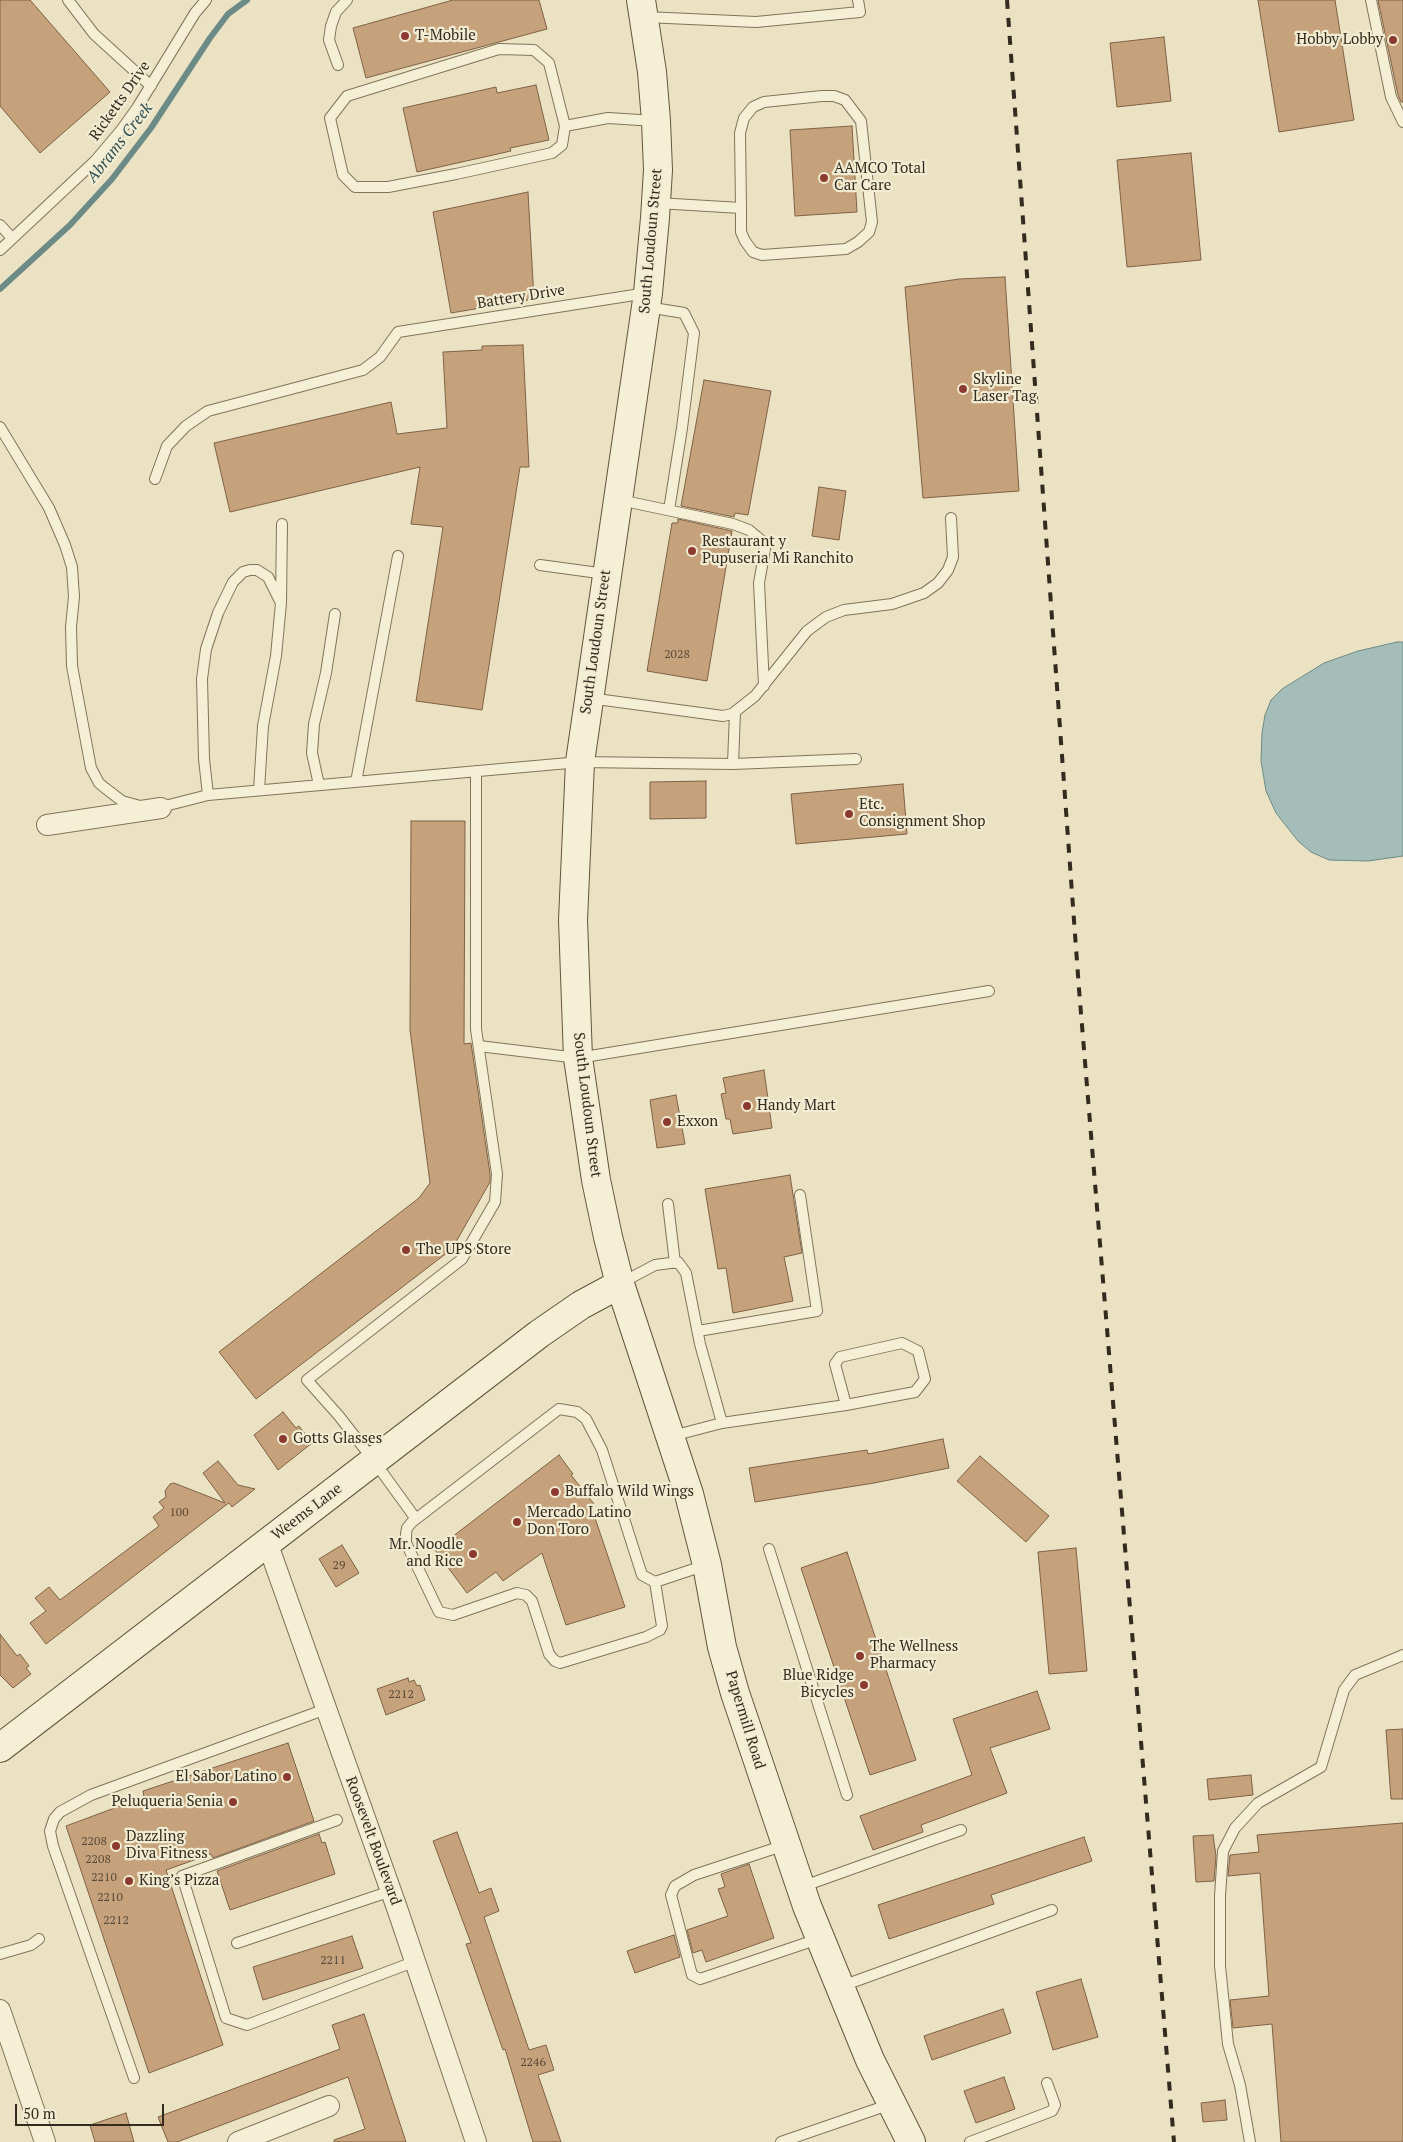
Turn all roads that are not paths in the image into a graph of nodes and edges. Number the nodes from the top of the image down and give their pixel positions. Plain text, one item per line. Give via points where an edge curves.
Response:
1 (68, 0) edge
2 (206, 0) edge
3 (347, 0) edge
4 (858, 0) edge
5 (1371, 0) edge
6 (642, 9) edge
7 (338, 65) dead end
8 (151, 86) junction
9 (656, 121) junction
10 (1403, 122) edge
11 (565, 126) junction
12 (656, 203) junction
13 (741, 208) junction
14 (0, 225) edge
15 (12, 238) junction
16 (0, 250) edge
17 (647, 300) junction
18 (0, 427) edge
19 (155, 479) dead end
20 (617, 499) junction
21 (668, 510) junction
22 (951, 518) dead end
23 (282, 524) dead end
24 (398, 556) dead end
25 (540, 565) dead end
26 (606, 574) junction
27 (281, 603) junction
28 (335, 614) dead end
29 (764, 686) junction
30 (588, 698) junction
31 (735, 712) junction
32 (856, 759) dead end
33 (580, 762) junction
34 (733, 764) junction
35 (476, 771) junction
36 (356, 782) junction
37 (320, 785) junction
38 (259, 790) junction
39 (208, 795) junction
40 (161, 808) junction
41 (47, 824) dead end
42 (989, 991) dead end
43 (479, 1046) junction
44 (578, 1058) junction
45 (800, 1195) dead end
46 (668, 1204) dead end
47 (675, 1263) junction
48 (620, 1284) junction
49 (698, 1331) junction
50 (846, 1404) junction
51 (722, 1423) junction
52 (671, 1436) junction
53 (374, 1461) junction
54 (416, 1519) junction
55 (268, 1542) junction
56 (769, 1550) dead end
57 (707, 1565) junction
58 (655, 1582) junction
59 (1403, 1655) edge
60 (326, 1709) junction
61 (0, 1748) edge
62 (847, 1796) dead end
63 (337, 1820) dead end
64 (961, 1830) dead end
65 (785, 1845) junction
66 (800, 1888) junction
67 (391, 1891) junction
68 (1052, 1910) dead end
69 (819, 1938) junction
70 (39, 1939) dead end
71 (237, 1943) dead end
72 (0, 1954) edge
73 (416, 1961) junction
74 (839, 1987) junction
75 (0, 2010) edge
76 (134, 2078) dead end
77 (1047, 2082) dead end
78 (892, 2104) junction
79 (330, 2106) dead end
80 (261, 2138) edge
81 (45, 2142) edge
82 (238, 2142) edge
83 (476, 2142) edge
84 (781, 2142) edge
85 (911, 2142) edge
86 (970, 2142) edge
87 (1250, 2142) edge

1 - 8 lane via 94,34
2 - 8 lane, Ricketts Drive
3 - 7 lane via 336,12 329,40
4 - 6 lane via 860,12 756,22
5 - 10 lane via 1391,97
6 - 9 main road, South Loudoun Street
8 - 15 lane, Ricketts Drive via 95,162
9 - 11 lane via 608,118
9 - 12 main road, South Loudoun Street
11 - 11 lane via 549,63 534,50 499,49 347,96 330,118 343,175 355,188 397,185 552,153 562,145
12 - 13 lane
12 - 17 main road, South Loudoun Street
13 - 13 lane via 745,242 753,252 762,255 846,249 869,232 872,209 862,121 845,100 822,96 764,102 753,107 744,118 740,133
14 - 15 lane
15 - 16 lane, Ricketts Drive
17 - 19 lane, Battery Drive via 398,332 380,357 363,370 208,411 186,426 167,446
17 - 20 main road, South Loudoun Street
17 - 21 lane, Battery Drive via 684,313 694,333
18 - 40 lane via 49,508 72,567 72,666 91,768 99,783 122,801
20 - 21 lane
20 - 26 main road, South Loudoun Street
21 - 29 lane via 734,524 748,530 763,543 765,549 759,583
22 - 29 lane via 953,553 948,570 938,583 924,593 892,604 844,610 826,616 808,631
23 - 27 lane
24 - 36 lane
25 - 26 lane
26 - 30 main road, South Loudoun Street
27 - 38 lane via 276,656 263,726
27 - 39 lane via 268,577 257,570 250,570 233,582 218,613 206,649 202,679
28 - 37 lane via 314,724 312,753
29 - 31 lane
30 - 31 lane via 723,716
30 - 33 main road, South Loudoun Street
31 - 34 lane
32 - 34 lane
33 - 34 lane
33 - 35 lane
33 - 44 main road, South Loudoun Street via 573,920
35 - 36 lane
35 - 43 lane via 476,1029
36 - 37 lane
37 - 38 lane
38 - 39 lane
39 - 40 lane
40 - 41 street
42 - 44 lane
43 - 44 lane
43 - 53 lane via 498,1174 495,1202 462,1259 307,1380
44 - 48 main road, South Loudoun Street via 596,1180
45 - 49 lane via 817,1310
46 - 47 lane
47 - 48 lane via 655,1265
47 - 49 lane via 678,1262 686,1273
48 - 52 main road, Papermill Road
48 - 53 main road, Weems Lane via 539,1334
49 - 51 lane
50 - 50 lane via 915,1392 925,1379 918,1351 902,1343 840,1357 835,1364
50 - 51 lane
51 - 52 lane
52 - 57 main road, Papermill Road
53 - 54 lane
53 - 55 main road, Weems Lane
54 - 58 lane via 559,1409 577,1412 586,1419 602,1450 642,1575
54 - 58 lane via 407,1528 406,1543 440,1612 453,1615 517,1593 526,1596 532,1601 549,1654 560,1663 660,1630
55 - 60 street, Roosevelt Boulevard
55 - 61 main road, Weems Lane
56 - 62 lane
57 - 58 lane
57 - 65 main road, Papermill Road via 722,1647
59 - 87 lane via 1355,1675 1344,1690 1321,1767 1258,1803 1235,1828 1223,1851 1220,1966 1228,2044 1240,2085
60 - 67 street, Roosevelt Boulevard
60 - 76 lane via 100,1792 54,1818 50,1832 53,1846
63 - 73 lane via 182,1876 226,2018 247,2025
64 - 66 lane
65 - 66 main road, Papermill Road
65 - 69 lane via 694,1875 675,1886 671,1895 692,1975 700,1979
66 - 69 main road, Papermill Road
67 - 71 lane
67 - 73 street, Roosevelt Boulevard
68 - 74 lane
69 - 74 main road, Papermill Road
70 - 72 lane
73 - 83 street, Roosevelt Boulevard
74 - 78 main road, Papermill Road
75 - 81 street
77 - 86 lane via 1055,2105 1052,2111
78 - 84 lane
78 - 85 main road, Papermill Road
79 - 80 street
80 - 82 street

